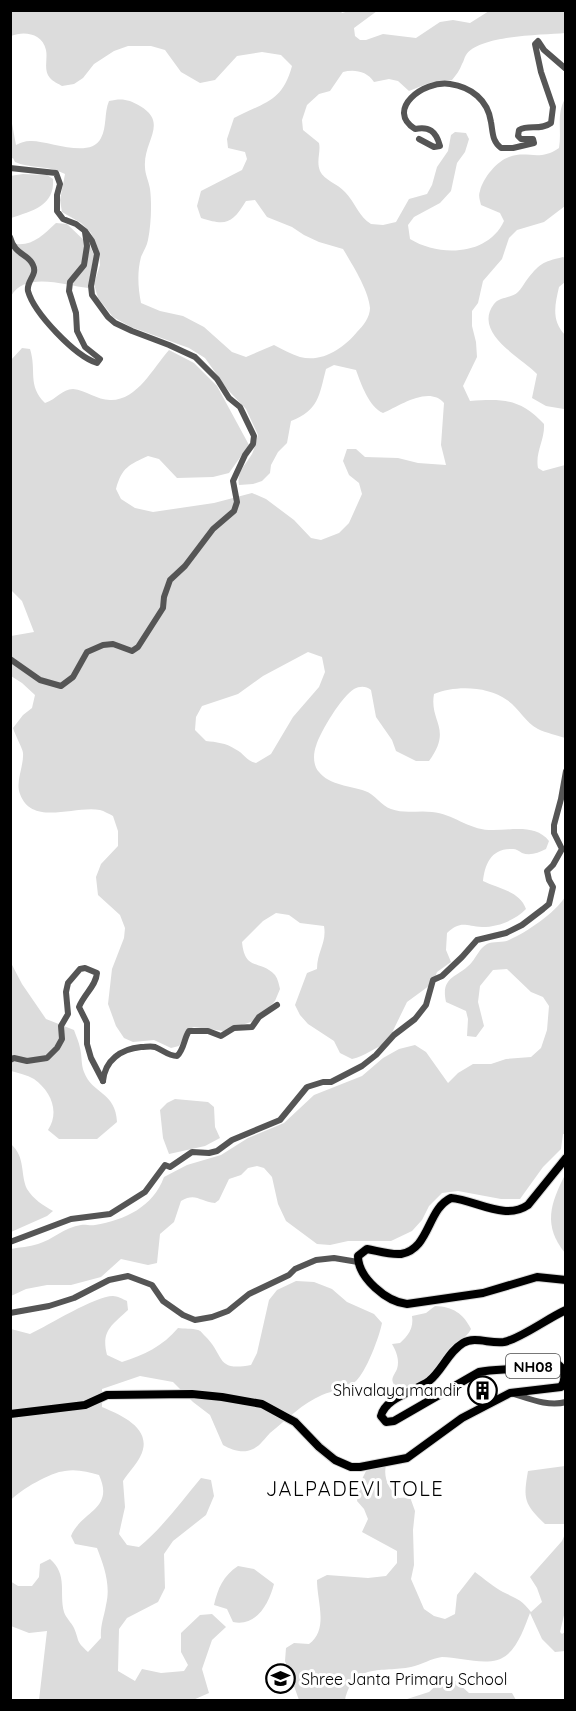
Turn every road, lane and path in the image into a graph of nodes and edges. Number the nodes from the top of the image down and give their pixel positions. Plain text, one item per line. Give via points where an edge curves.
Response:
1 (566, 69) edge
2 (419, 139) dead end
3 (10, 168) edge
4 (85, 231) junction
5 (10, 237) edge
6 (10, 660) edge
7 (566, 771) edge
8 (278, 1005) dead end
9 (10, 1060) edge
10 (566, 1158) edge
11 (10, 1242) edge
12 (358, 1262) junction
13 (566, 1280) edge
14 (566, 1310) edge
15 (10, 1313) edge
16 (510, 1393) junction
17 (566, 1402) edge
18 (10, 1414) edge

1 - 2 street via 538,41 535,44 553,107 551,123 546,127 519,129 521,139 535,141 531,145 501,148 493,139 488,110 482,100 466,87 444,83 425,87 407,104 405,120 415,129 431,129 440,146
3 - 4 street via 56,173 60,184 57,211 63,219
4 - 5 street via 84,265 70,282 69,291 77,332 85,347 100,359 97,363 74,350 51,328 29,294 27,286 34,266 17,252
4 - 6 street via 97,254 93,295 108,316 115,323 195,357 240,407 254,436 253,444 233,481 237,502 234,511 213,529 170,580 163,608 138,647 132,651 113,644 102,645 87,652 73,677 61,686 40,680
7 - 11 street via 554,825 562,849 547,871 554,887 549,904 522,925 477,940 433,980 426,1005 370,1061 339,1079 307,1088 280,1120 232,1140 217,1151 192,1152 170,1167 165,1165 145,1192 110,1214 71,1219
8 - 9 street via 259,1017 252,1027 234,1028 221,1036 189,1031 177,1056 153,1046 128,1048 106,1066 103,1081 89,1051 87,1023 80,1007 97,973 80,969 68,983 68,1014 57,1048 47,1058
10 - 12 main road via 522,1209 506,1211 451,1198 440,1207 413,1250 399,1254 367,1250 358,1256
12 - 13 main road via 378,1290 395,1302 407,1304 483,1293 537,1277
12 - 15 street via 316,1260 249,1294 228,1311 195,1320 164,1301 152,1285 128,1276 49,1306
14 - 16 main road, NH08 via 510,1341 463,1343 430,1380 398,1398 381,1416 386,1422 394,1421 479,1372 548,1363 557,1364 563,1371 561,1387
16 - 17 street via 558,1404
16 - 18 main road, NH08 via 462,1418 407,1458 360,1467 335,1460 295,1422 262,1404 222,1397 106,1395 85,1405

